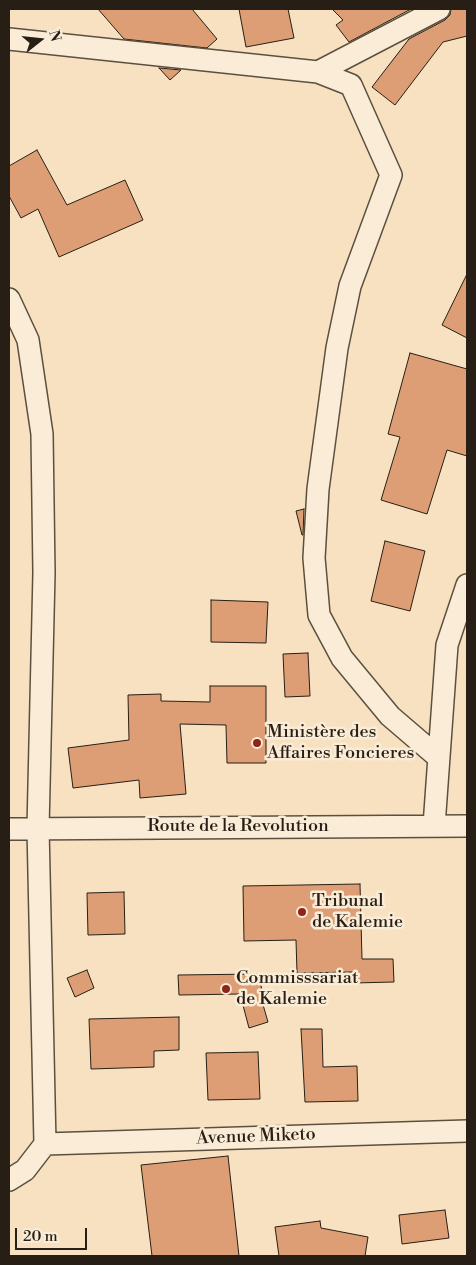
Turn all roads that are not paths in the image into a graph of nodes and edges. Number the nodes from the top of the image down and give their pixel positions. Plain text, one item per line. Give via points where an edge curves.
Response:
1 (439, 9) edge
2 (9, 39) edge
3 (318, 72) junction
4 (9, 299) edge
5 (467, 585) edge
6 (467, 629) edge
7 (447, 645) junction
8 (439, 758) junction
9 (434, 826) junction
10 (467, 826) edge
11 (38, 828) junction
12 (9, 829) edge
13 (467, 1131) edge
14 (46, 1144) junction
15 (9, 1180) edge

1 - 3 street
2 - 3 street
3 - 8 street via 351,85 391,175 350,286 337,348 318,489 314,558 318,615 342,658 390,716
4 - 11 street via 28,340 42,434 44,573
5 - 7 street
6 - 7 street
7 - 8 street
8 - 9 street
9 - 10 street, Route de la Revolution
9 - 11 street, Route de la Revolution
11 - 12 street, Route de la Revolution
11 - 14 street
13 - 14 street, Avenue Miketo
14 - 15 street via 26,1170

